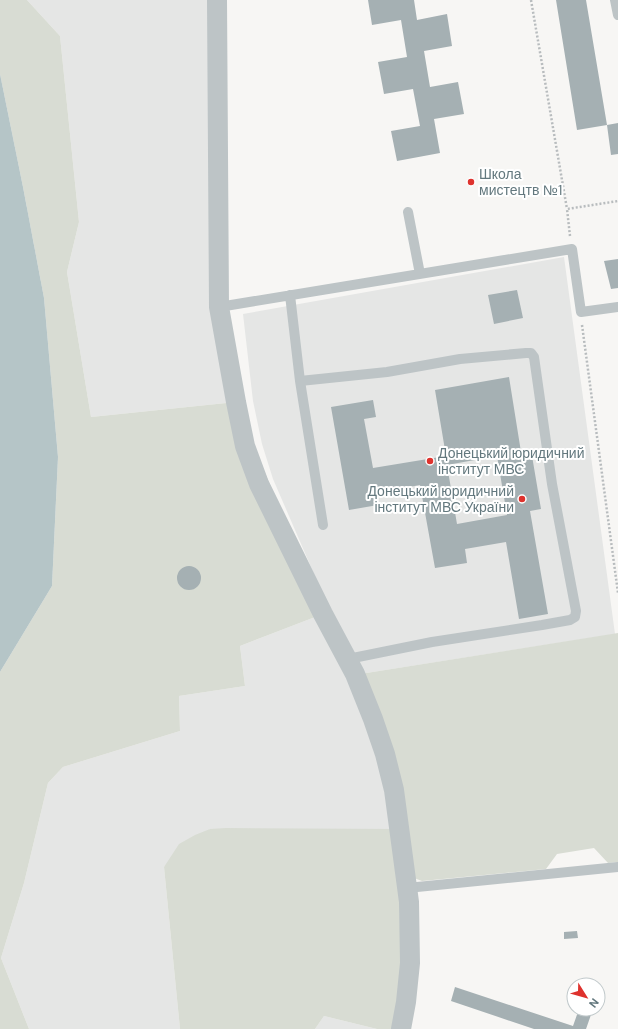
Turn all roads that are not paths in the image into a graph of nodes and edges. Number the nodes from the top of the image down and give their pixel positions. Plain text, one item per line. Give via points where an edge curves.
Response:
1 (216, 0) edge
2 (615, 0) edge
3 (618, 15) edge
4 (408, 212) dead end
5 (420, 274) junction
6 (290, 295) junction
7 (618, 307) edge
8 (219, 308) junction
9 (300, 381) junction
10 (323, 525) dead end
11 (348, 659) junction
12 (618, 867) edge
13 (407, 888) junction
14 (401, 1029) edge

1 - 8 street
2 - 3 lane
4 - 5 lane
5 - 6 lane
5 - 7 lane via 572,249 580,312
6 - 8 lane
6 - 9 lane
8 - 11 street via 248,452 260,484 323,614
9 - 10 lane
9 - 11 lane via 387,372 460,359 526,353 531,353 534,357 552,484 576,611 575,617 570,620 432,642
11 - 13 street via 385,754 394,790
12 - 13 lane
13 - 14 street via 410,962

